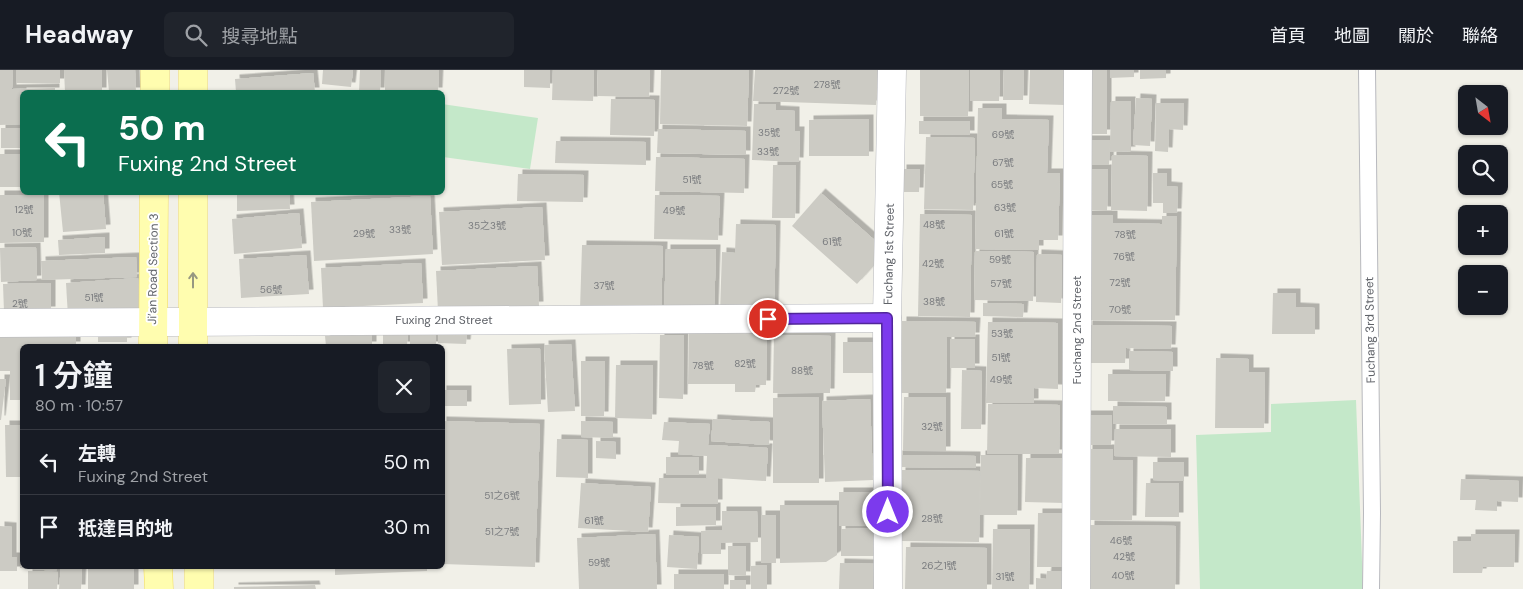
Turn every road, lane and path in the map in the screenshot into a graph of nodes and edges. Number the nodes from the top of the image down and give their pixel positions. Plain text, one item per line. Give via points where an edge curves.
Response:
1 (155, 70) edge
2 (193, 70) edge
3 (892, 70) edge
4 (1078, 70) edge
5 (1367, 70) edge
6 (155, 90) edge
7 (193, 90) edge
8 (154, 195) edge
9 (193, 195) edge
10 (887, 318) junction
11 (0, 322) edge
12 (153, 334) edge
13 (193, 334) edge
14 (158, 569) edge
15 (199, 569) edge
16 (159, 589) edge
17 (199, 589) edge
18 (888, 589) edge
19 (1076, 589) edge
20 (1371, 589) edge

1 - 6 main road
2 - 7 main road
3 - 10 street, Fuchang 1st Street
4 - 19 street, Fuchang 2nd Street
5 - 20 lane, Fuchang 3rd Street
8 - 12 main road, Ji’an Road Section 3
13 -> 9 main road
10 - 13 street, Fuxing 2nd Street
10 - 18 street, Fuchang 1st Street
11 - 12 street, Fuxing 2nd Street
12 - 13 street, Fuxing 2nd Street
14 - 16 main road
15 - 17 main road

